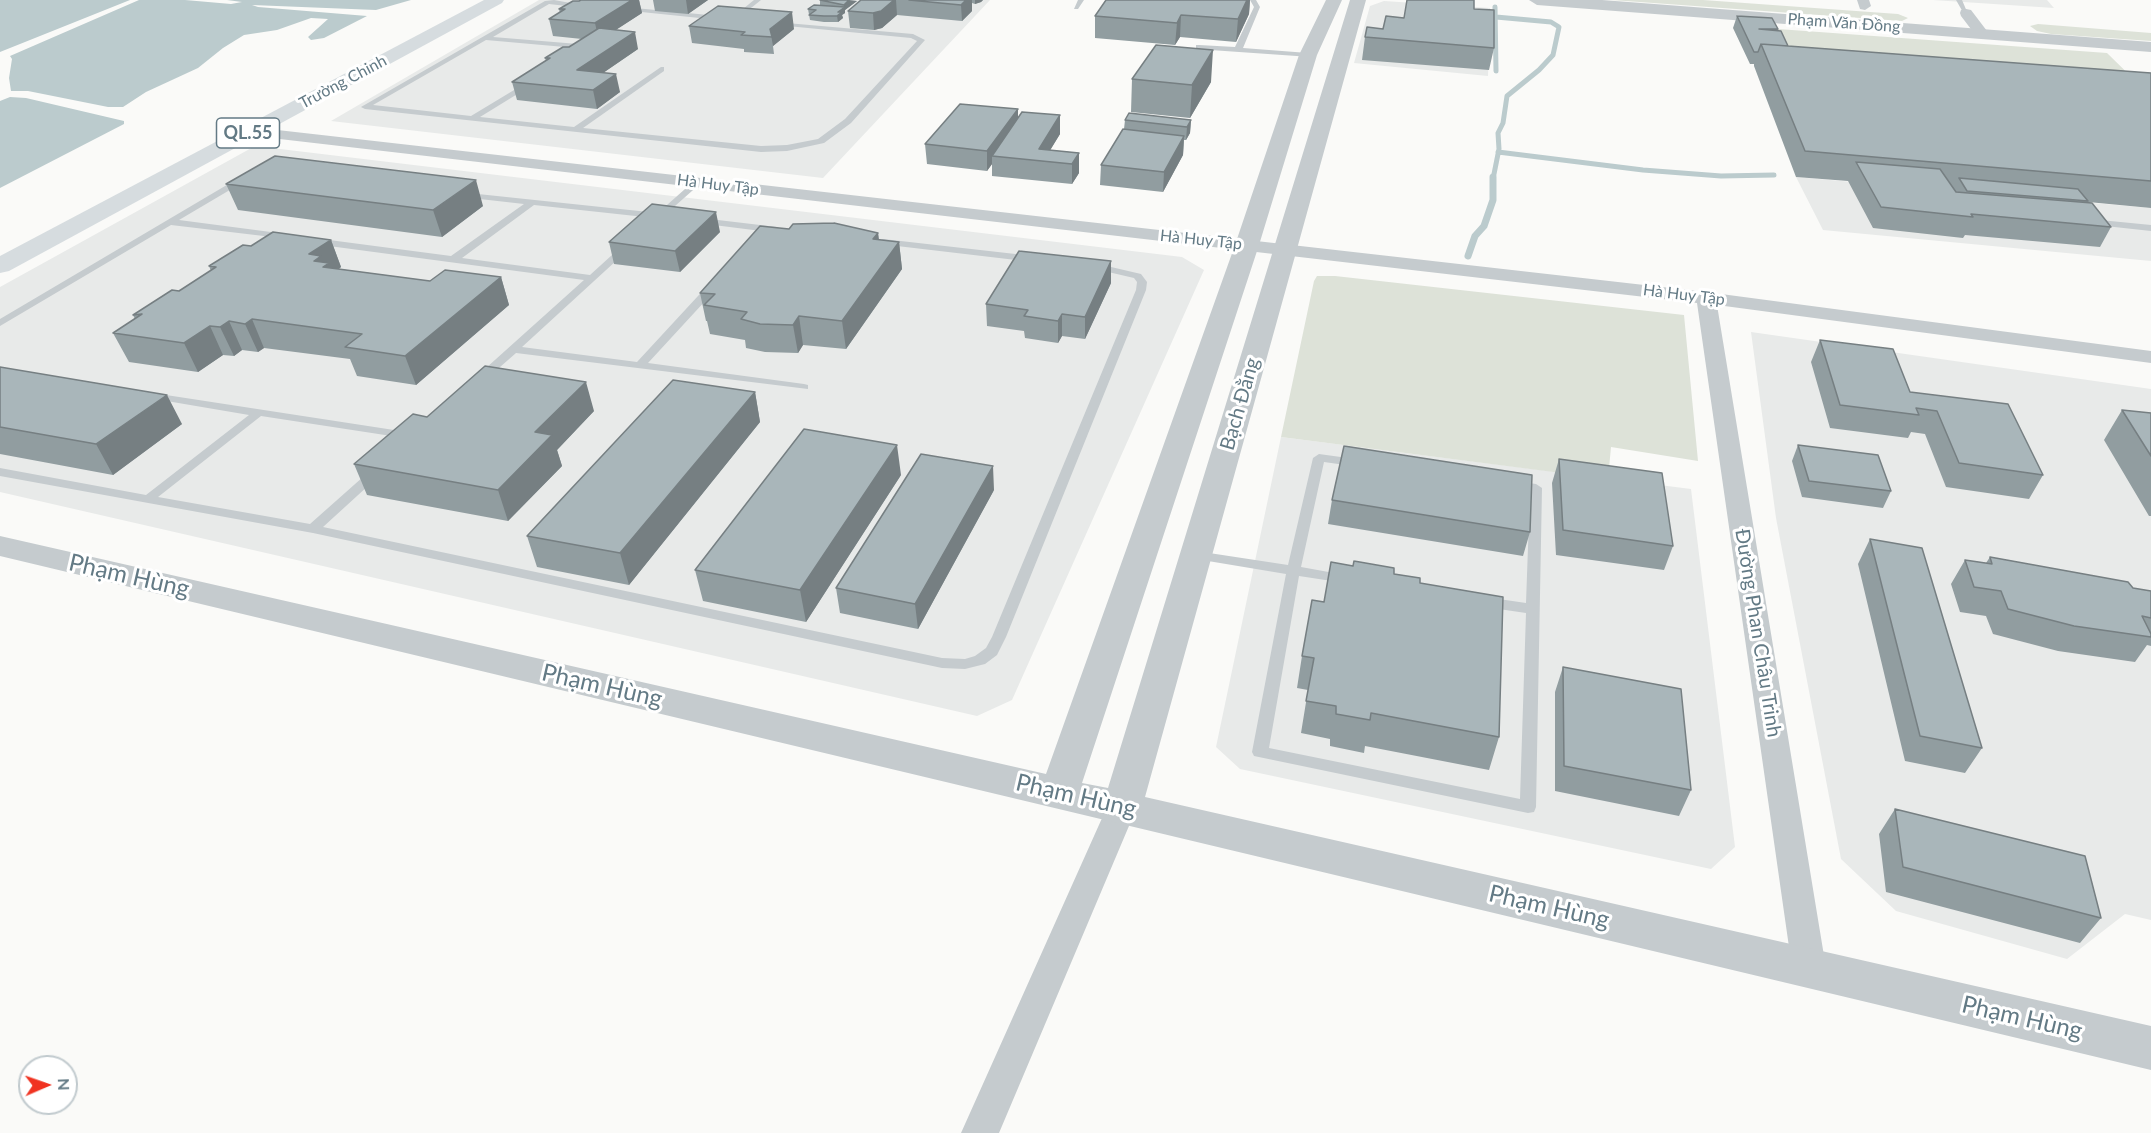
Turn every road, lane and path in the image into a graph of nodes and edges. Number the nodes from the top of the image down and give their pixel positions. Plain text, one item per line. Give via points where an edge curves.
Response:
1 (464, 0) edge
2 (496, 0) edge
3 (651, 0) edge
4 (758, 0) edge
5 (1081, 0) edge
6 (1253, 0) edge
7 (1334, 0) edge
8 (1358, 0) edge
9 (1537, 0) edge
10 (549, 1) edge
11 (1842, 4) dead end
12 (1868, 4) edge
13 (591, 6) edge
14 (1962, 7) edge
15 (613, 8) edge
16 (1076, 8) dead end
17 (635, 10) junction
18 (1943, 12) dead end
19 (1988, 15) dead end
20 (733, 19) junction
21 (745, 20) edge
22 (768, 22) edge
23 (1982, 34) junction
24 (485, 38) junction
25 (1199, 47) edge
26 (2151, 47) edge
27 (1238, 50) junction
28 (1308, 56) junction
29 (569, 58) edge
30 (661, 69) dead end
31 (540, 76) edge
32 (473, 118) junction
33 (576, 129) junction
34 (250, 132) junction
35 (132, 173) dead end
36 (252, 175) edge
37 (697, 183) junction
38 (452, 192) edge
39 (532, 202) junction
40 (666, 219) junction
41 (2082, 221) edge
42 (170, 222) junction
43 (2151, 228) edge
44 (790, 231) edge
45 (634, 239) edge
46 (873, 241) edge
47 (1247, 245) junction
48 (1286, 249) junction
49 (454, 260) junction
50 (1049, 261) edge
51 (1083, 265) edge
52 (0, 266) edge
53 (592, 278) junction
54 (719, 280) edge
55 (1706, 298) junction
56 (0, 323) edge
57 (513, 349) junction
58 (2151, 357) edge
59 (639, 366) junction
60 (472, 386) edge
61 (804, 387) dead end
62 (141, 394) edge
63 (258, 412) junction
64 (414, 438) edge
65 (389, 461) edge
66 (0, 472) edge
67 (148, 499) junction
68 (313, 529) junction
69 (0, 546) edge
70 (1196, 555) junction
71 (1293, 571) junction
72 (1361, 582) edge
73 (1476, 600) edge
74 (1533, 609) junction
75 (1059, 792) junction
76 (1122, 807) junction
77 (1809, 968) junction
78 (2151, 1048) edge
79 (980, 1133) edge

1 - 35 highway, Trường Chinh / QL.55
2 - 34 highway, Trường Chinh / QL.55
3 - 17 lane
4 - 20 lane
5 - 16 lane
6 - 27 lane via 1257,7
7 - 28 street
8 - 48 street, Bạch Đằng
9 - 23 street, Phạm Văn Đồng
10 - 13 lane
10 - 24 lane
11 - 12 street, Phạm Văn Đồng
14 - 18 street
14 - 19 street
14 - 23 street
15 - 17 lane
17 - 20 lane
20 - 21 lane
22 - 33 lane via 914,36 921,40 849,121 830,136 801,146 761,148
23 - 26 street, Phạm Văn Đồng
24 - 29 lane via 582,48
24 - 32 lane via 365,107
25 - 27 lane
27 - 28 lane
28 - 47 street
30 - 33 lane
31 - 32 lane
32 - 33 lane
34 - 37 street, Hà Huy Tập
34 - 52 highway, Trường Chinh / QL.55
36 - 42 lane
37 - 40 lane
37 - 47 street, Hà Huy Tập
38 - 39 lane
39 - 40 lane
39 - 49 lane
40 - 44 lane via 763,233
41 - 43 lane
42 - 49 lane
42 - 56 lane
45 - 53 lane
46 - 50 lane
47 - 48 street, Hà Huy Tập
47 - 75 street
48 - 55 street, Hà Huy Tập
48 - 70 street, Bạch Đằng
49 - 53 lane
51 - 68 lane via 1137,276 1142,282 1141,290 999,636 992,651 980,660 942,663
53 - 57 lane
54 - 59 lane
55 - 58 street, Hà Huy Tập
55 - 77 street, Đường Phan Châu Trinh
57 - 59 lane
57 - 60 lane
59 - 61 lane
62 - 63 lane
63 - 64 lane
63 - 67 lane
65 - 68 lane
66 - 67 lane
67 - 68 lane
69 - 75 street, Phạm Hùng
70 - 71 lane
70 - 76 street, Bạch Đằng
71 - 72 lane
71 - 74 lane via 1319,458 1536,488
71 - 74 lane via 1260,752 1528,807
73 - 74 lane
75 - 76 street, Phạm Hùng
76 - 77 street, Phạm Hùng
76 - 79 street
77 - 78 street, Phạm Hùng

